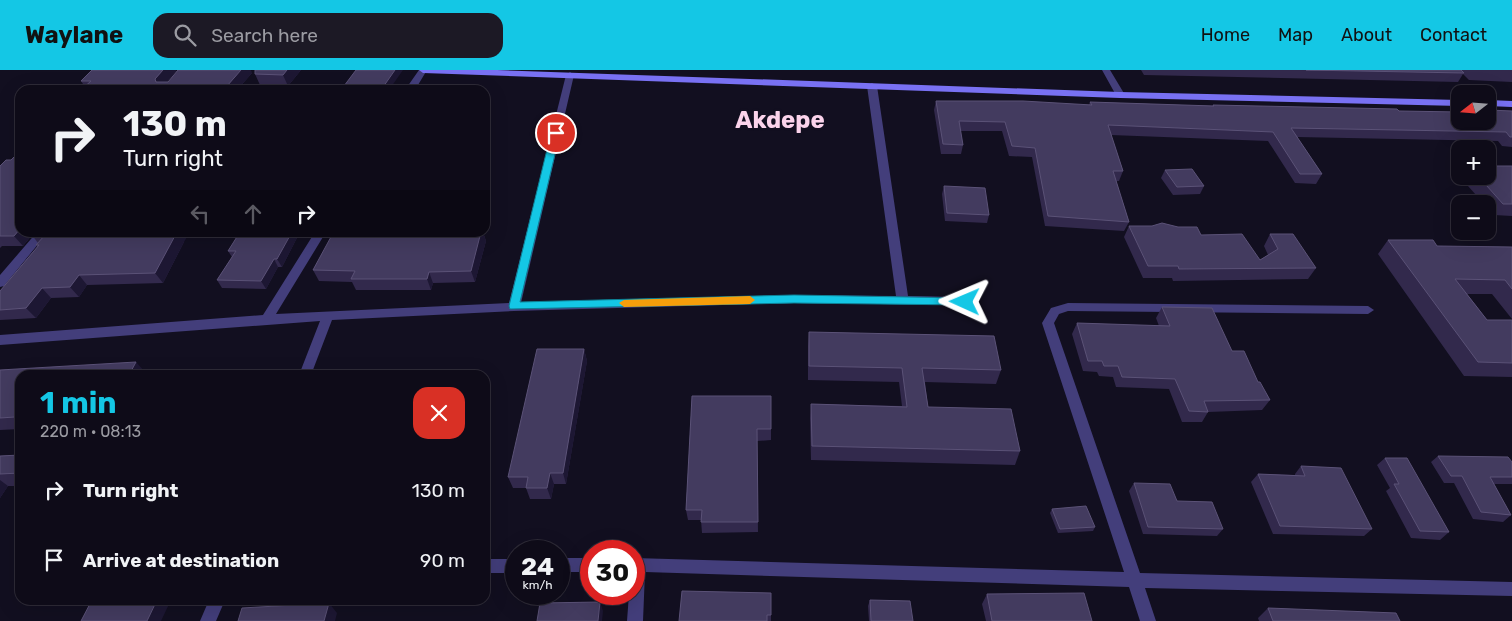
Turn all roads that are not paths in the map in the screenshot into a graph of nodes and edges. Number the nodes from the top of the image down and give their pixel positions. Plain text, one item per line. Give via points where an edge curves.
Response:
1 (423, 70) edge
2 (1106, 70) edge
3 (570, 75) junction
4 (413, 85) edge
5 (872, 86) junction
6 (1120, 95) junction
7 (1451, 103) edge
8 (1496, 103) edge
9 (1512, 104) edge
10 (40, 237) edge
11 (318, 237) edge
12 (0, 282) edge
13 (904, 300) junction
14 (965, 302) dead end
15 (514, 306) junction
16 (1368, 310) dead end
17 (328, 316) junction
18 (267, 319) junction
19 (0, 340) edge
20 (307, 370) edge
21 (645, 565) edge
22 (490, 566) edge
23 (505, 566) edge
24 (1134, 580) junction
25 (1512, 589) edge
26 (215, 605) edge
27 (635, 605) edge
28 (208, 621) edge
29 (635, 621) edge
30 (1148, 621) edge

1 - 3 main road
1 - 4 street
2 - 6 street
3 - 5 main road
3 - 15 street
5 - 6 main road
5 - 13 street
6 - 7 main road
8 - 9 main road
10 - 12 street
11 - 18 street
13 - 14 street
13 - 15 street via 794,299
15 - 17 street
16 - 24 street via 1068,306 1056,311 1048,323
17 - 18 street
17 - 20 street
18 - 19 street
21 - 24 street
22 - 23 street
24 - 25 street
24 - 30 street
26 - 28 street
27 - 29 street

